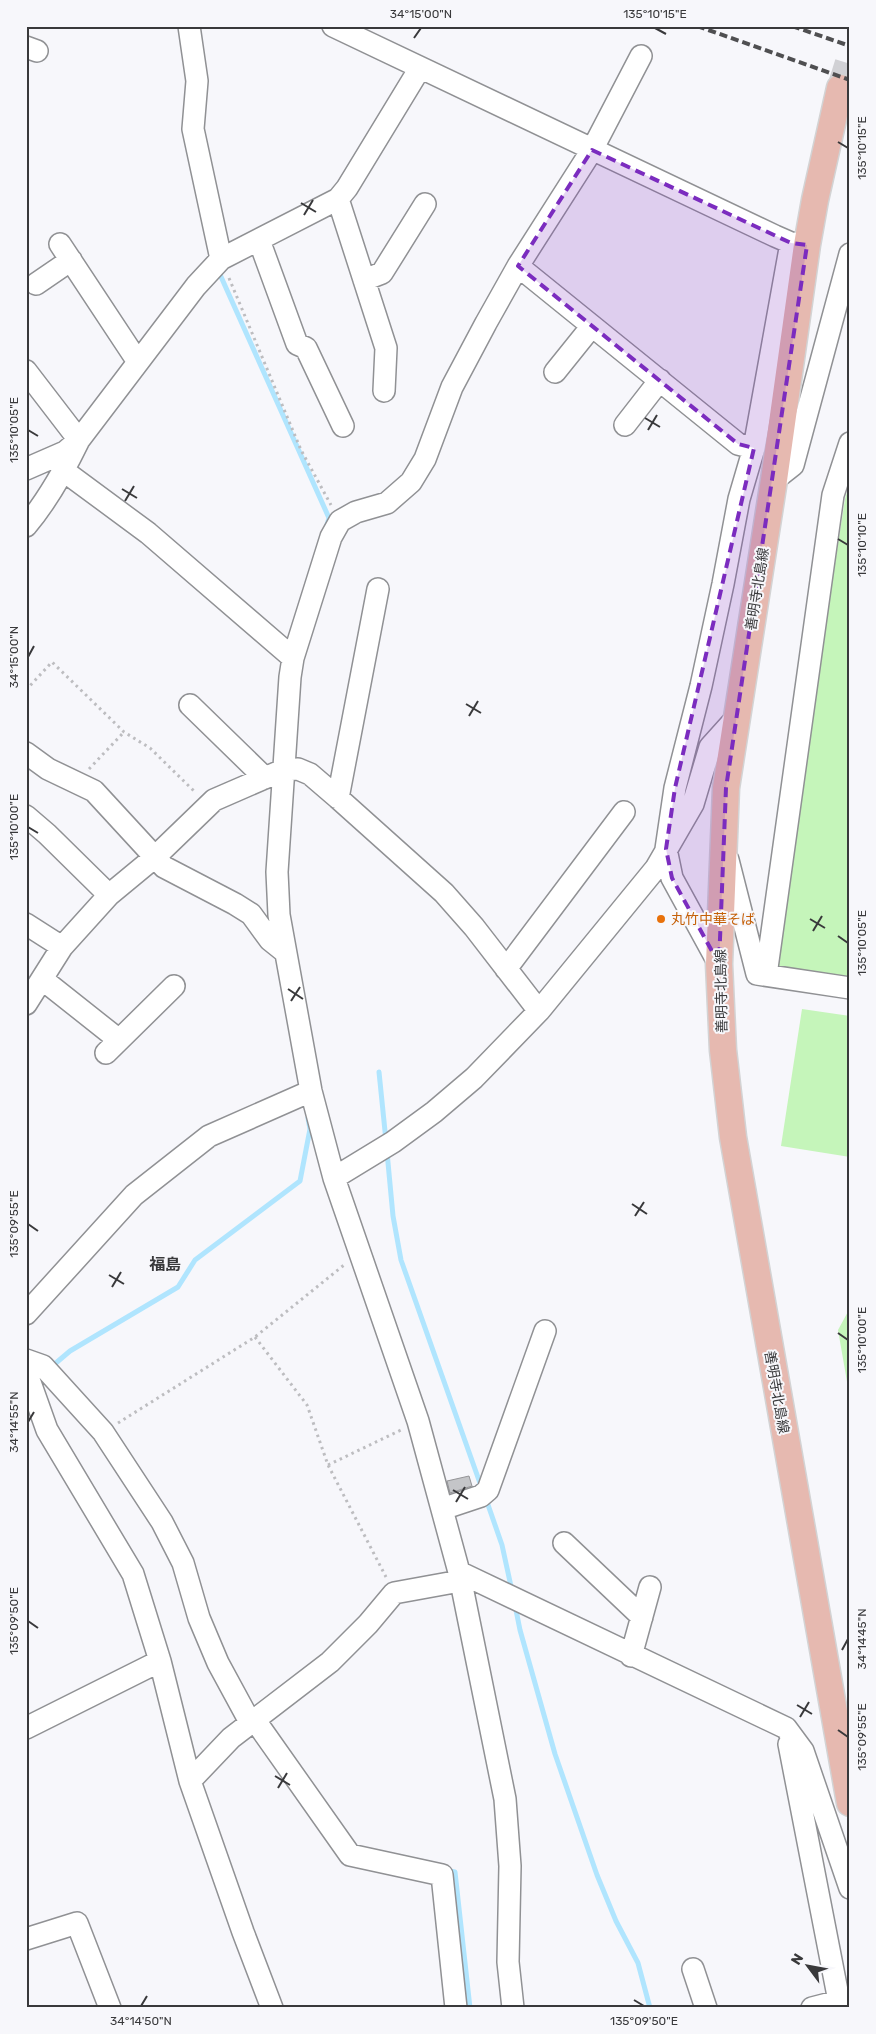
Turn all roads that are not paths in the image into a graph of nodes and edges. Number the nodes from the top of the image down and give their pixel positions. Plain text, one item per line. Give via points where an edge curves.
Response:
1 (189, 26) edge
2 (333, 26) edge
3 (641, 56) dead end
4 (420, 68) junction
5 (840, 88) tunnel mouth
6 (592, 150) junction
7 (338, 199) junction
8 (425, 204) dead end
9 (259, 240) junction
10 (799, 244) junction
11 (218, 263) junction
12 (848, 263) edge
13 (518, 266) junction
14 (364, 280) junction
15 (36, 284) dead end
16 (592, 326) junction
17 (138, 362) junction
18 (26, 371) edge
19 (555, 372) dead end
20 (660, 380) junction
21 (384, 391) dead end
22 (625, 425) dead end
23 (342, 426) dead end
24 (79, 440) junction
25 (850, 443) edge
26 (754, 448) junction
27 (26, 469) edge
28 (64, 471) junction
29 (774, 480) junction
30 (26, 526) edge
31 (378, 589) dead end
32 (293, 658) junction
33 (190, 705) dead end
34 (737, 716) junction
35 (26, 753) edge
36 (274, 774) junction
37 (338, 798) junction
38 (624, 812) dead end
39 (26, 816) edge
40 (724, 846) junction
41 (666, 849) junction
42 (155, 857) junction
43 (109, 896) junction
44 (26, 924) edge
45 (62, 947) junction
46 (278, 947) junction
47 (719, 964) junction
48 (506, 969) junction
49 (766, 975) junction
50 (42, 979) junction
51 (174, 986) dead end
52 (850, 988) edge
53 (26, 1004) edge
54 (539, 1012) junction
55 (307, 1093) junction
56 (334, 1178) junction
57 (26, 1314) edge
58 (545, 1332) dead end
59 (36, 1367) edge
60 (442, 1509) junction
61 (564, 1543) dead end
62 (460, 1577) junction
63 (650, 1587) dead end
64 (642, 1617) junction
65 (631, 1656) junction
66 (160, 1661) junction
67 (250, 1722) junction
68 (26, 1728) edge
69 (786, 1728) junction
70 (190, 1781) junction
71 (850, 1803) edge
72 (850, 1888) edge
73 (26, 1939) edge
74 (693, 1970) dead end
75 (840, 2004) edge
76 (104, 2006) edge
77 (272, 2008) edge
78 (456, 2008) edge
79 (513, 2008) edge
80 (706, 2008) edge
81 (812, 2008) edge

1 - 11 street via 198,81 192,129
2 - 4 street
3 - 6 street
4 - 6 street
4 - 7 street
5 - 10 main road, 善明寺北島線 via 817,191
6 - 10 street
6 - 13 street
7 - 9 street
7 - 14 street
8 - 14 street via 382,273
9 - 11 street
9 - 23 street via 297,344 306,348
10 - 26 street
10 - 29 main road, 善明寺北島線
11 - 17 street via 196,286
12 - 29 street via 793,465
13 - 16 street
13 - 32 street via 452,387 425,459 411,482 387,502 340,521 331,537
14 - 21 street via 386,348
15 - 17 street via 65,252
16 - 19 street
16 - 20 street
17 - 24 street
18 - 24 street
20 - 22 street
20 - 26 street via 738,444
24 - 27 street via 65,452
24 - 28 street
25 - 49 street via 833,495
26 - 41 street via 676,788
28 - 30 street
28 - 32 street via 148,533
29 - 34 main road, 善明寺北島線
31 - 37 street
32 - 36 street
33 - 36 street
34 - 40 main road, 善明寺北島線 via 726,788
34 - 41 street via 710,747 693,804
35 - 42 street via 48,769 94,791
36 - 37 street via 298,770 310,774
36 - 42 street via 214,800
36 - 46 street
37 - 48 street via 444,893
38 - 48 street
39 - 43 street
40 - 47 main road, 善明寺北島線
40 - 49 street via 757,974
41 - 47 street via 672,878
41 - 54 street via 656,868
42 - 43 street
42 - 46 street via 164,867 251,914
43 - 45 street
44 - 45 street
45 - 50 street
46 - 55 street
47 - 71 main road, 善明寺北島線 via 723,1050 733,1137
48 - 54 street
49 - 52 street
50 - 51 street via 112,1047
50 - 53 street
54 - 56 street via 474,1078 387,1146
55 - 56 street
55 - 57 street via 209,1136 128,1202
56 - 60 street via 418,1422
58 - 60 street via 484,1493
59 - 66 street via 47,1430 133,1574
59 - 67 street via 103,1432 162,1522 183,1564 218,1663
60 - 62 street
61 - 64 street
62 - 65 street via 514,1599
62 - 67 street via 394,1593 330,1662
62 - 79 street via 505,1799 510,1866 508,1962
63 - 64 street
64 - 65 street
65 - 69 street
66 - 68 street
66 - 70 street
67 - 70 street
67 - 78 street via 259,1726 350,1855 442,1876
69 - 72 street via 803,1751
69 - 75 street
70 - 77 street
73 - 76 street via 77,1923
74 - 80 street
75 - 81 street

